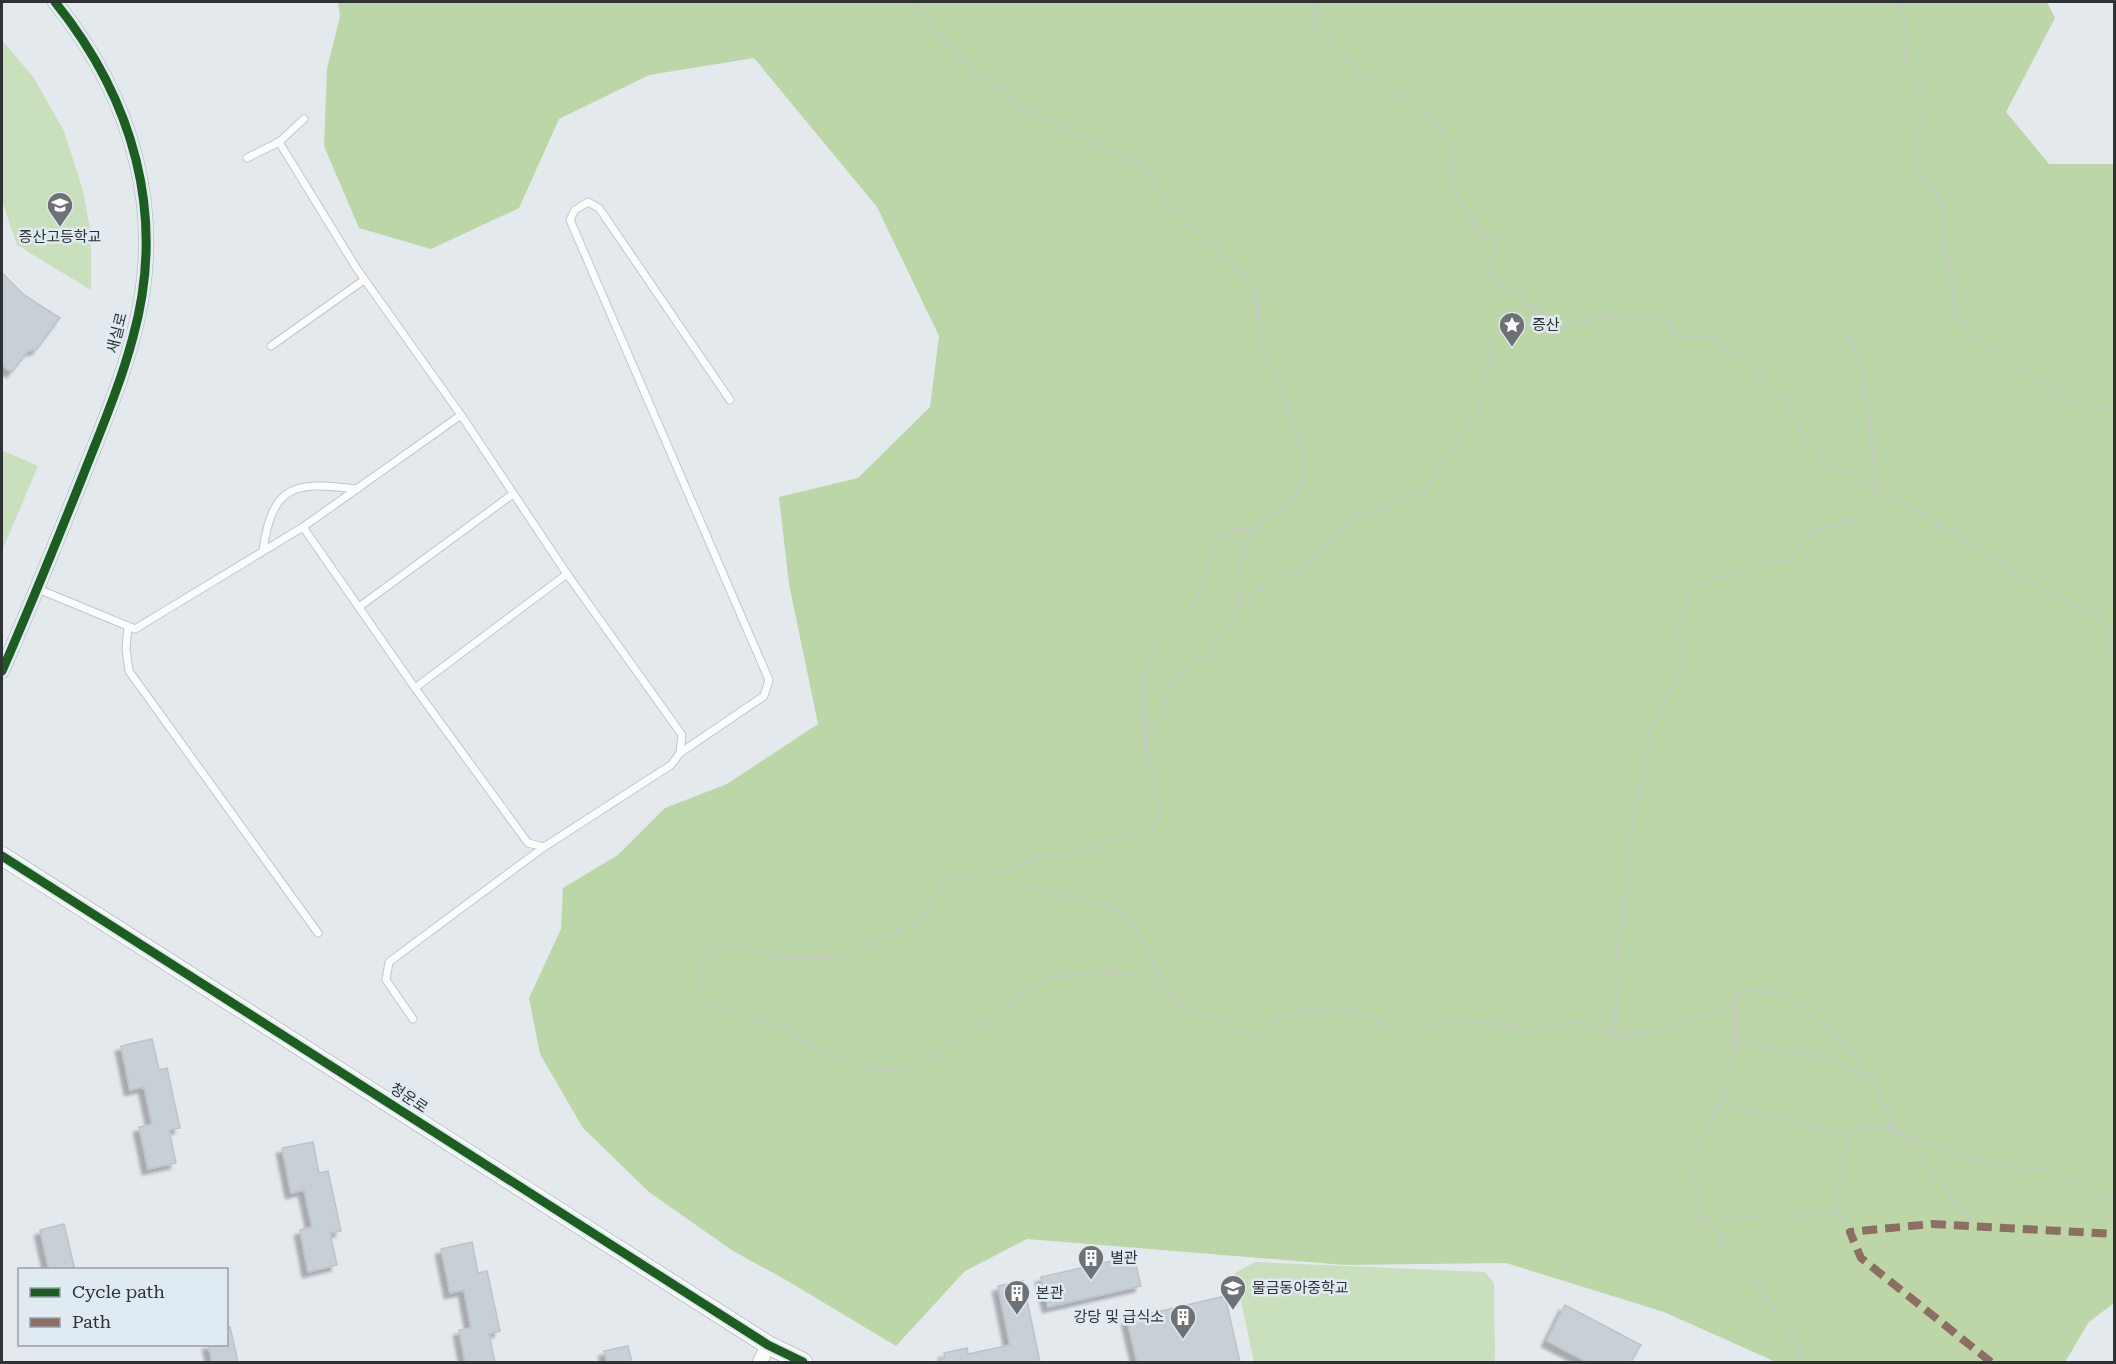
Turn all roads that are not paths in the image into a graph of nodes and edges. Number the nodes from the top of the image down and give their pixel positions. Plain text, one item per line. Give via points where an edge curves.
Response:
1 (55, 2) edge
2 (304, 119) dead end
3 (279, 142) junction
4 (247, 158) dead end
5 (364, 280) junction
6 (271, 346) dead end
7 (730, 400) dead end
8 (461, 415) junction
9 (357, 489) junction
10 (513, 494) junction
11 (303, 527) junction
12 (263, 550) junction
13 (567, 574) junction
14 (38, 589) junction
15 (359, 607) junction
16 (128, 626) junction
17 (2, 671) edge
18 (415, 688) junction
19 (680, 753) junction
20 (544, 848) junction
21 (2, 856) edge
22 (318, 933) dead end
23 (413, 1019) dead end
24 (768, 1345) junction
25 (760, 1362) edge
26 (803, 1362) edge

1 - 14 street, 새실로 via 94,57 129,131 140,171 146,251 134,336 120,380
2 - 3 lane
3 - 4 lane
3 - 5 lane
5 - 6 lane
5 - 8 lane
7 - 19 lane via 598,208 588,202 575,210 570,220 769,680 764,696
8 - 9 lane
8 - 10 lane
9 - 11 lane
9 - 12 lane via 313,484 294,489 280,499 271,513
10 - 13 lane
10 - 15 lane
11 - 12 lane
11 - 15 lane
12 - 16 lane via 135,629
13 - 18 lane
13 - 19 lane via 682,735
14 - 16 lane
14 - 17 street, 새실로
15 - 18 lane
16 - 22 lane via 129,671
18 - 20 lane via 528,843
19 - 20 lane via 671,765
20 - 23 lane via 389,962 386,980
21 - 24 street, 청운로
24 - 25 street
24 - 26 street, 청운로

